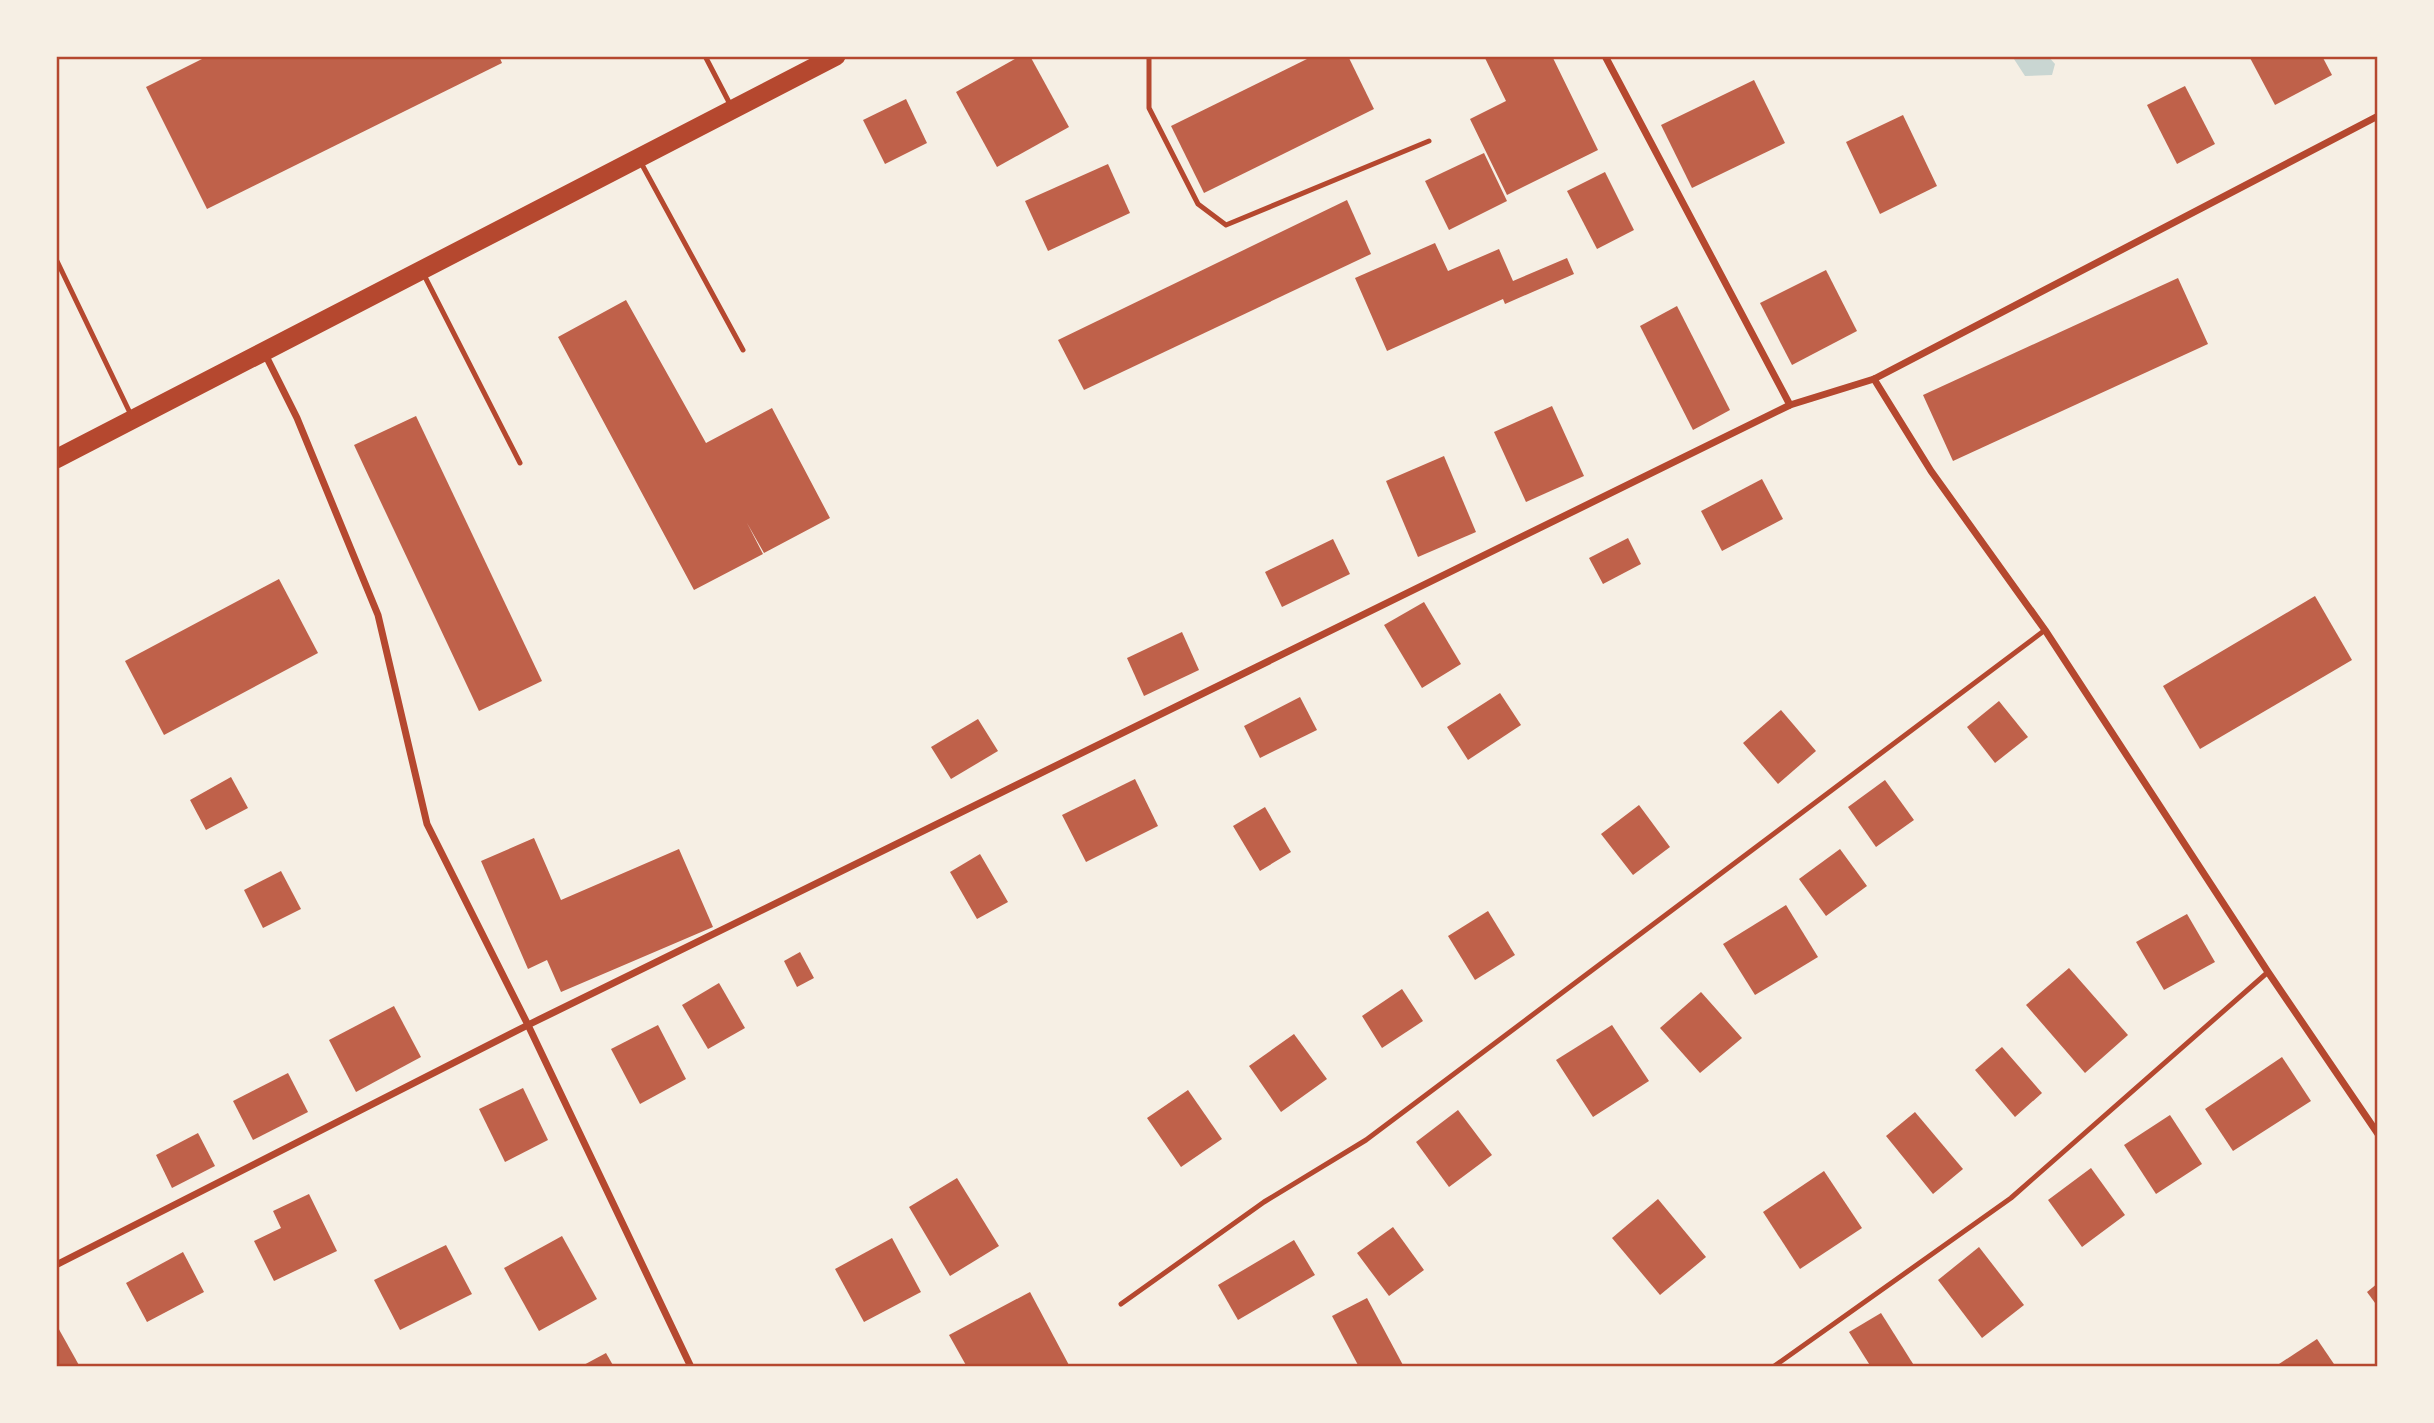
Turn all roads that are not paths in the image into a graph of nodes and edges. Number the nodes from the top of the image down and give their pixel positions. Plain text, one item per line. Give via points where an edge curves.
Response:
1 (705, 56) edge
2 (836, 56) edge
3 (1149, 56) edge
4 (1605, 56) edge
5 (732, 110) junction
6 (2378, 116) edge
7 (1429, 141) dead end
8 (639, 158) junction
9 (56, 259) edge
10 (422, 271) junction
11 (743, 350) dead end
12 (264, 352) junction
13 (1874, 379) junction
14 (1790, 405) junction
15 (133, 420) junction
16 (56, 459) edge
17 (520, 463) dead end
18 (2045, 630) junction
19 (2268, 972) junction
20 (528, 1025) junction
21 (2378, 1134) edge
22 (56, 1265) edge
23 (1121, 1304) dead end
24 (691, 1367) edge
25 (1773, 1367) edge

1 - 5 lane
2 - 5 highway
3 - 7 lane via 1149,108 1198,204 1226,225
4 - 14 street
5 - 8 highway
6 - 13 street
8 - 10 highway
8 - 11 lane
9 - 15 lane
10 - 12 highway
10 - 17 lane
12 - 15 highway
12 - 20 street via 297,418 378,615 427,824
13 - 14 street
13 - 18 street via 1931,471
14 - 20 street
15 - 16 highway
18 - 19 street
18 - 23 lane via 1366,1140 1264,1202
19 - 21 street
19 - 25 lane via 2011,1198
20 - 22 street
20 - 24 street

